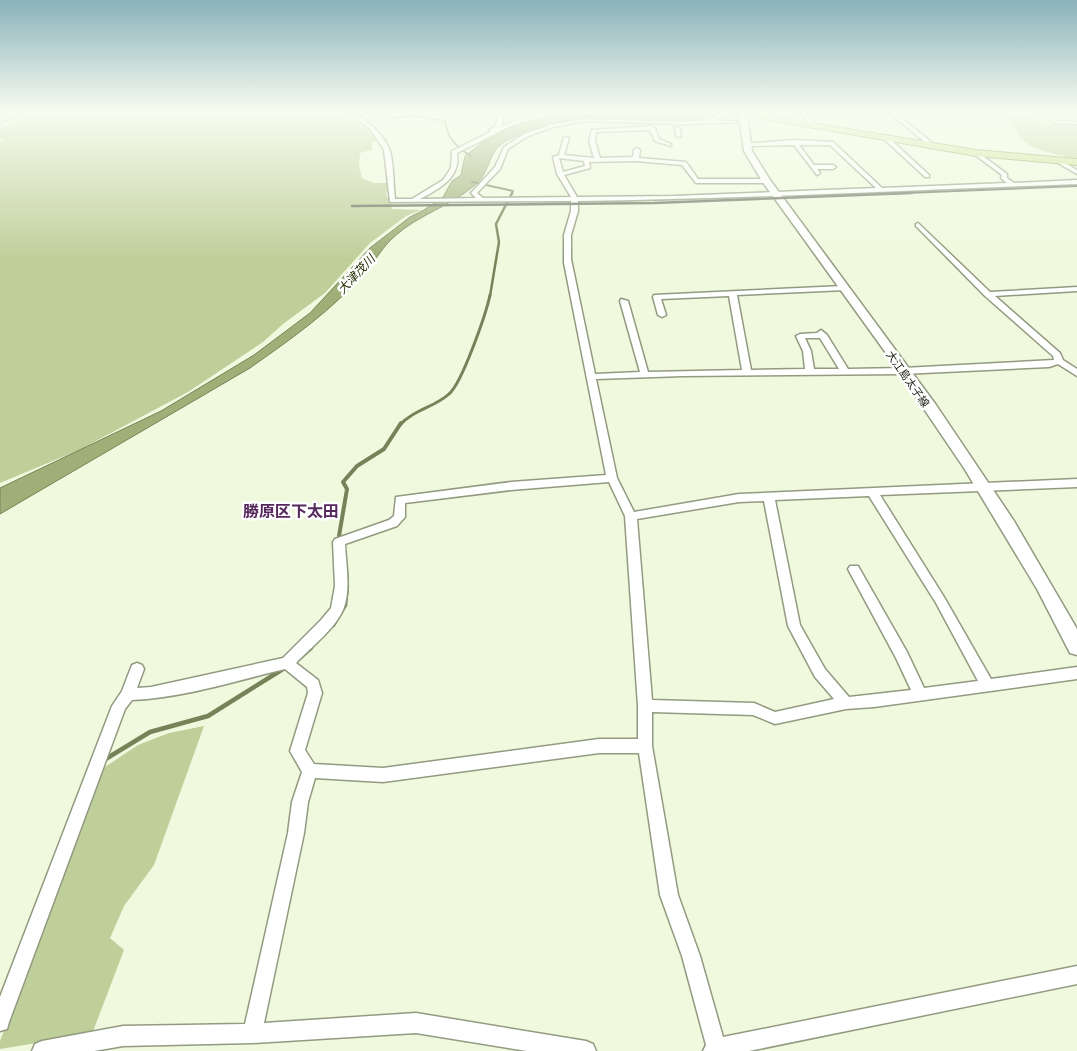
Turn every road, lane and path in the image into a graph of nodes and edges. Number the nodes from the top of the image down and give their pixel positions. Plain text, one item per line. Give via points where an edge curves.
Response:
1 (388, 161) edge
2 (456, 161) edge
3 (501, 161) edge
4 (556, 161) edge
5 (586, 161) edge
6 (665, 161) edge
7 (755, 161) edge
8 (808, 161) edge
9 (850, 161) edge
10 (911, 161) edge
11 (987, 161) edge
12 (1051, 161) edge
13 (1060, 162) junction
14 (1077, 162) edge
15 (813, 167) junction
16 (833, 167) dead end
17 (1077, 172) edge
18 (817, 173) dead end
19 (560, 174) junction
20 (927, 176) dead end
21 (766, 181) junction
22 (1077, 182) edge
23 (1014, 185) junction
24 (882, 191) junction
25 (776, 195) junction
26 (413, 200) junction
27 (481, 200) junction
28 (574, 200) junction
29 (918, 225) dead end
30 (843, 288) junction
31 (1077, 290) edge
32 (733, 294) junction
33 (988, 294) junction
34 (624, 301) dead end
35 (662, 315) dead end
36 (1059, 361) junction
37 (903, 371) junction
38 (810, 372) junction
39 (845, 372) junction
40 (747, 373) junction
41 (1077, 373) edge
42 (645, 376) junction
43 (590, 377) junction
44 (612, 478) junction
45 (1077, 483) edge
46 (982, 486) junction
47 (873, 493) junction
48 (769, 497) junction
49 (631, 516) junction
50 (854, 568) dead end
51 (1077, 647) edge
52 (291, 666) junction
53 (137, 669) dead end
54 (1077, 673) edge
55 (987, 684) junction
56 (128, 694) junction
57 (920, 694) junction
58 (846, 703) junction
59 (645, 706) junction
60 (645, 746) junction
61 (310, 772) junction
62 (1077, 975) edge
63 (0, 1022) edge
64 (252, 1033) junction
65 (715, 1050) edge
66 (42, 1051) edge
67 (586, 1051) edge

1 - 26 street via 392,201
2 - 26 street via 455,171 442,183
3 - 27 street via 474,193
4 - 19 street
5 - 19 street via 588,167
6 - 21 street via 684,163 696,182
7 - 21 main road, 大江島太子線
8 - 15 street
9 - 24 street
10 - 20 street
11 - 23 street
12 - 13 highway
13 - 14 highway
13 - 17 street
15 - 16 street
15 - 18 street
19 - 28 street via 571,189
21 - 25 main road, 大江島太子線
22 - 23 street
23 - 24 street
24 - 25 street
25 - 28 street
25 - 30 main road, 大江島太子線
26 - 27 street
27 - 28 street
28 - 43 street via 576,206 568,231 568,263
29 - 33 street
30 - 32 street
30 - 37 main road, 大江島太子線
31 - 33 street
32 - 35 street via 657,297
32 - 40 street
33 - 36 street via 1057,355
34 - 42 street
36 - 37 street
36 - 41 street
37 - 39 street
37 - 46 main road, 大江島太子線
38 - 39 street
38 - 39 street via 807,351 800,336 822,333
38 - 40 street
40 - 42 street
42 - 43 street
43 - 44 street
44 - 49 street
44 - 52 street via 400,500 399,517 393,523 344,540 337,609
45 - 46 street
46 - 47 street
46 - 51 main road, 大江島太子線 via 1050,595
47 - 48 street
47 - 55 street via 940,600
48 - 49 street via 739,498
48 - 58 street via 794,626 820,673
49 - 59 street
50 - 57 street
52 - 56 street via 151,693
52 - 61 street via 312,684 315,693 297,751
53 - 56 street
54 - 55 street
55 - 57 street
56 - 63 street via 119,706
57 - 58 street
58 - 59 street via 775,718 754,709
59 - 60 street
60 - 61 street via 599,746 383,775
60 - 65 street via 669,895 691,956
61 - 64 street via 300,802
62 - 65 street
64 - 66 street via 123,1036
64 - 67 street via 416,1023

